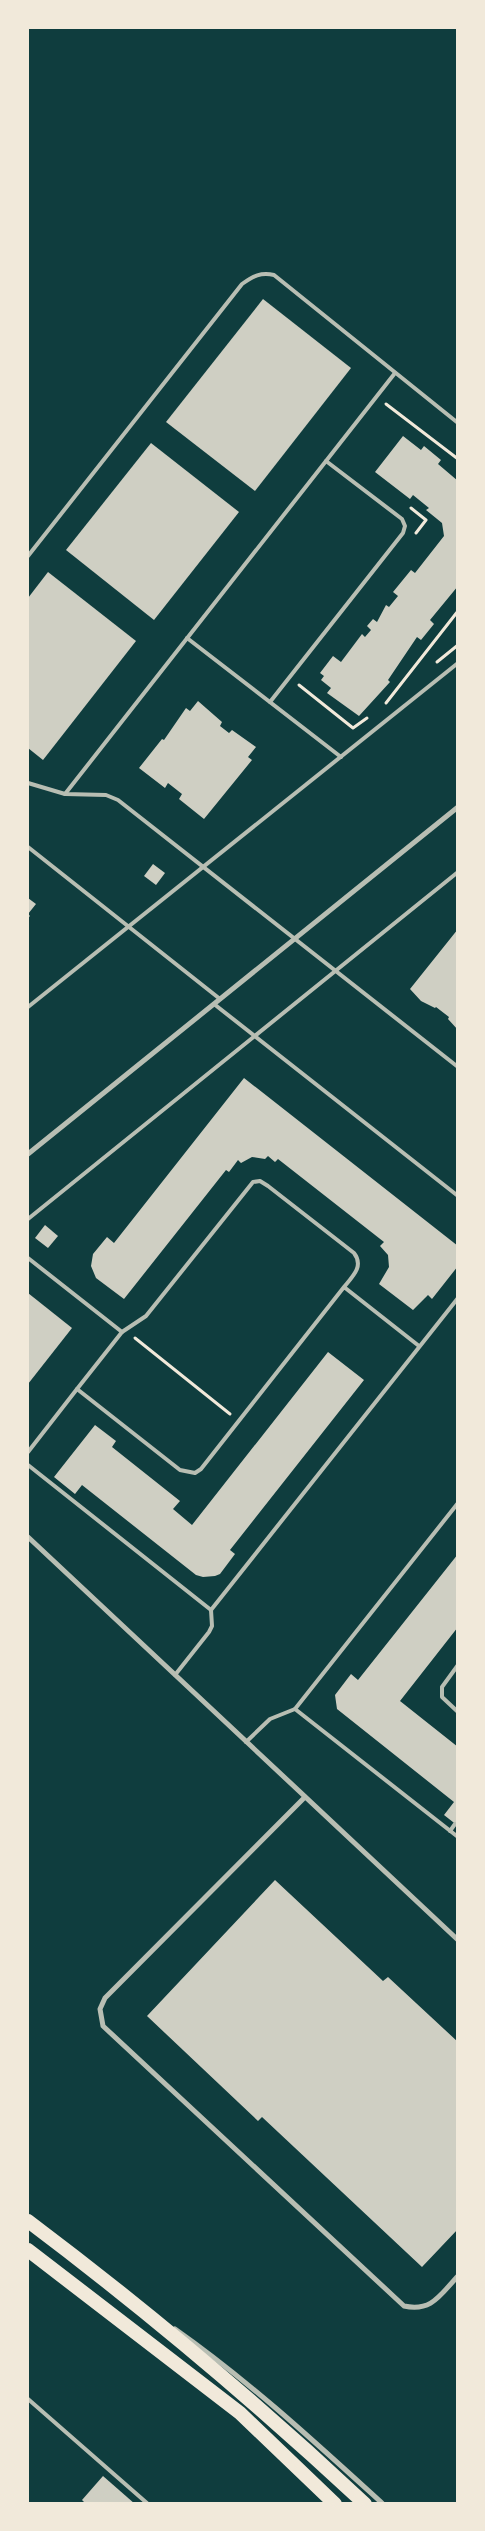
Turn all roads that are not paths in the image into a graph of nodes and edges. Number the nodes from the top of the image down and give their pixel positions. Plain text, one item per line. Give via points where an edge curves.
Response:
1 (395, 372) junction
2 (458, 423) edge
3 (326, 461) junction
4 (28, 556) edge
5 (188, 638) junction
6 (458, 663) edge
7 (270, 702) junction
8 (341, 757) junction
9 (28, 782) edge
10 (65, 794) junction
11 (458, 807) edge
12 (28, 847) edge
13 (203, 867) junction
14 (458, 872) edge
15 (128, 927) junction
16 (294, 938) junction
17 (335, 971) junction
18 (220, 999) junction
19 (214, 1004) junction
20 (28, 1007) edge
21 (254, 1036) junction
22 (458, 1067) edge
23 (28, 1154) edge
24 (458, 1196) edge
25 (28, 1218) edge
26 (28, 1258) edge
27 (344, 1287) junction
28 (458, 1298) edge
29 (123, 1331) junction
30 (420, 1346) junction
31 (77, 1389) junction
32 (29, 1446) edge
33 (28, 1452) edge
34 (28, 1465) edge
35 (65, 1485) dead end
36 (60, 1491) junction
37 (458, 1503) edge
38 (28, 1537) edge
39 (211, 1610) junction
40 (458, 1665) edge
41 (174, 1675) junction
42 (295, 1709) junction
43 (458, 1712) edge
44 (246, 1742) junction
45 (305, 1797) junction
46 (455, 1824) dead end
47 (450, 1831) junction
48 (458, 1837) edge
49 (458, 1940) edge
50 (28, 2221) edge
51 (28, 2250) edge
52 (458, 2276) edge
53 (110, 2283) junction
54 (28, 2399) edge
55 (148, 2504) edge
56 (335, 2504) edge
57 (365, 2504) edge
58 (383, 2504) edge

1 - 2 lane
1 - 3 lane
1 - 4 lane via 274,275 265,273 253,277 242,284
3 - 5 lane
3 - 7 lane via 402,519 405,526 403,533
5 - 7 lane
5 - 10 lane
6 - 8 lane
7 - 8 lane
8 - 13 lane
9 - 10 lane
10 - 13 lane via 106,795 118,800
11 - 16 street
12 - 15 lane
13 - 15 lane
13 - 16 lane
14 - 17 lane
15 - 18 lane
15 - 20 lane
16 - 17 lane
16 - 18 street
17 - 21 lane
17 - 22 lane
18 - 19 street
19 - 21 lane
19 - 23 street
21 - 24 lane
21 - 25 lane
26 - 29 lane
27 - 29 lane via 359,1266 354,1253 268,1186 260,1181 253,1182 146,1316
27 - 30 lane
27 - 31 lane via 195,1473 186,1473
28 - 30 lane
29 - 31 lane
30 - 39 lane
31 - 32 lane
32 - 33 lane
34 - 36 lane
35 - 36 lane
36 - 39 lane
37 - 42 lane
38 - 41 street
39 - 41 lane via 209,1632
40 - 43 lane via 442,1686 442,1698
41 - 44 street
42 - 44 lane via 270,1719
42 - 47 lane
44 - 45 street
45 - 49 street
45 - 52 street via 105,1998 100,2010 103,2026 404,2306 418,2309 430,2305
46 - 47 lane
47 - 48 lane
50 - 53 highway
51 - 56 highway via 240,2413
53 - 57 highway via 186,2344
53 - 58 street via 208,2352
54 - 55 lane

